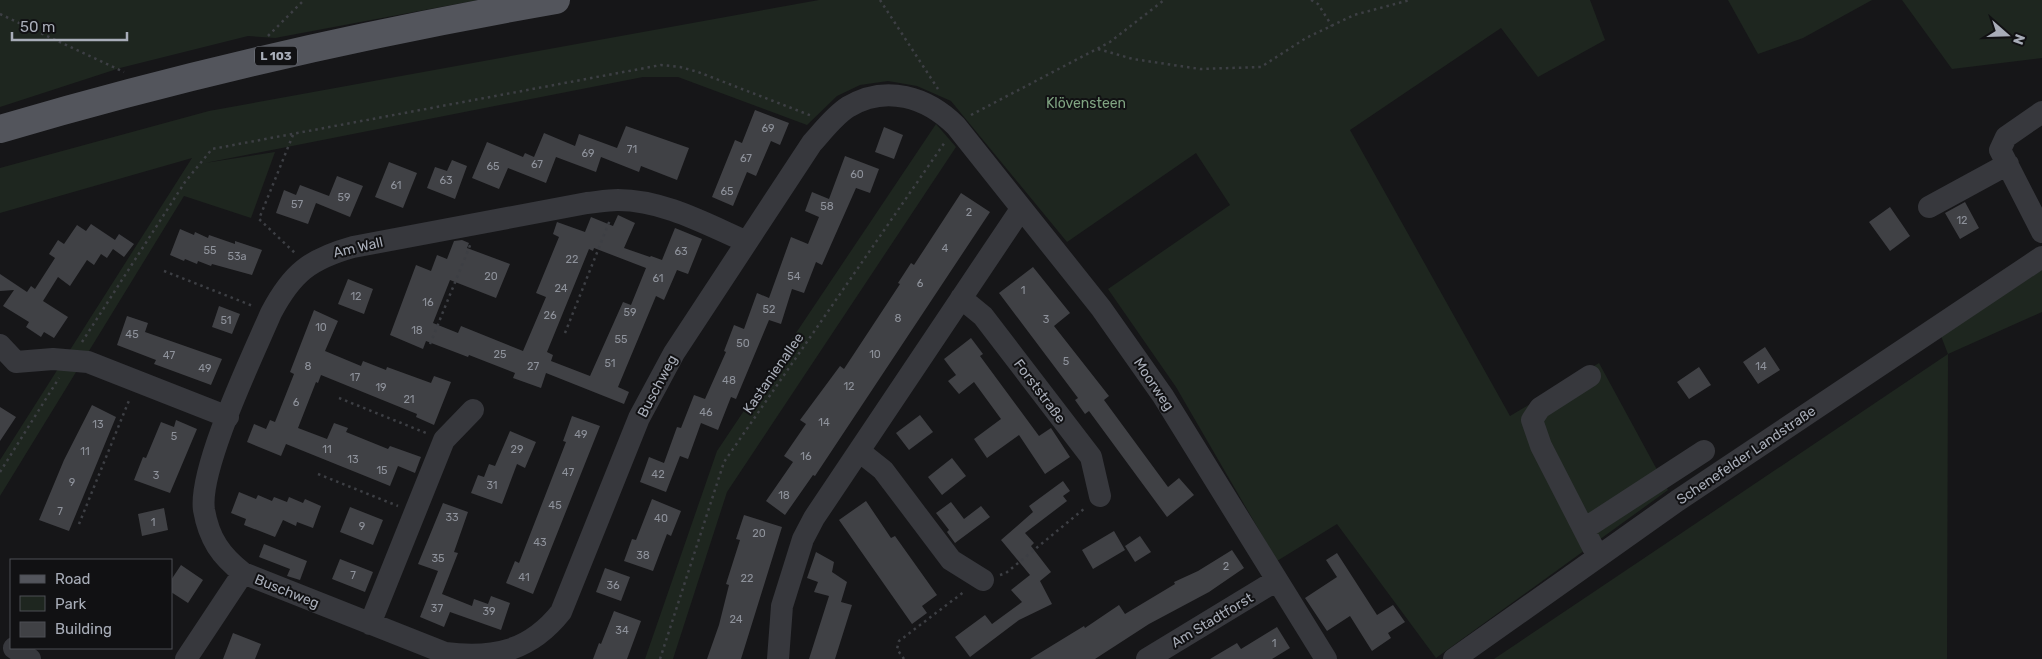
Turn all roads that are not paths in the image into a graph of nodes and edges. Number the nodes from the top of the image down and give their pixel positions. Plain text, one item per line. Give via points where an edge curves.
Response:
1 (556, 0) edge
2 (2042, 112) edge
3 (949, 119) joint
4 (0, 129) edge
5 (2008, 164) junction
6 (1929, 206) dead end
7 (1021, 209) junction
8 (2042, 232) edge
9 (746, 242) junction
10 (2042, 257) edge
11 (961, 298) junction
12 (0, 345) edge
13 (1590, 376) dead end
14 (473, 410) dead end
15 (228, 417) junction
16 (859, 450) junction
17 (1704, 451) dead end
18 (1100, 496) dead end
19 (1584, 529) junction
20 (1598, 557) junction
21 (243, 573) junction
22 (983, 580) dead end
23 (1277, 580) junction
24 (370, 624) junction
25 (16, 649) edge
26 (30, 659) edge
27 (186, 659) edge
28 (778, 659) edge
29 (1147, 659) edge
30 (1326, 659) edge
31 (1454, 659) edge

1 - 4 main road, L 103 via 251,61
2 - 5 street via 2006,137 2000,150
3 - 7 street, Moorweg
3 - 9 street, Buschweg via 920,100 895,95 869,99 848,107 812,143
5 - 6 street
5 - 8 street
7 - 11 street
7 - 23 street, Moorweg via 1101,308 1164,396
9 - 15 street, Am Wall via 679,213 650,204 618,200 480,222 326,255 308,265 281,294
9 - 24 street, Buschweg via 674,353 640,418 569,595 561,612 547,629 530,643 509,652 488,658 466,658
10 - 20 street, Schenefelder Landstraße
11 - 16 street
11 - 18 street, Forststraße via 983,316 1090,457
12 - 15 street via 16,362 88,362
13 - 19 street via 1540,408 1532,420 1541,446
14 - 24 street via 444,440
15 - 21 street, Am Wall via 207,472 204,509 211,535 225,559
16 - 22 street via 883,470 951,560
16 - 28 street via 803,539 782,606
17 - 19 street
19 - 20 street
20 - 31 street, Schenefelder Landstraße
21 - 24 street, Buschweg
21 - 27 street, Buschweg
23 - 29 street, Am Stadtforst
23 - 30 street, Moorweg
25 - 26 street

